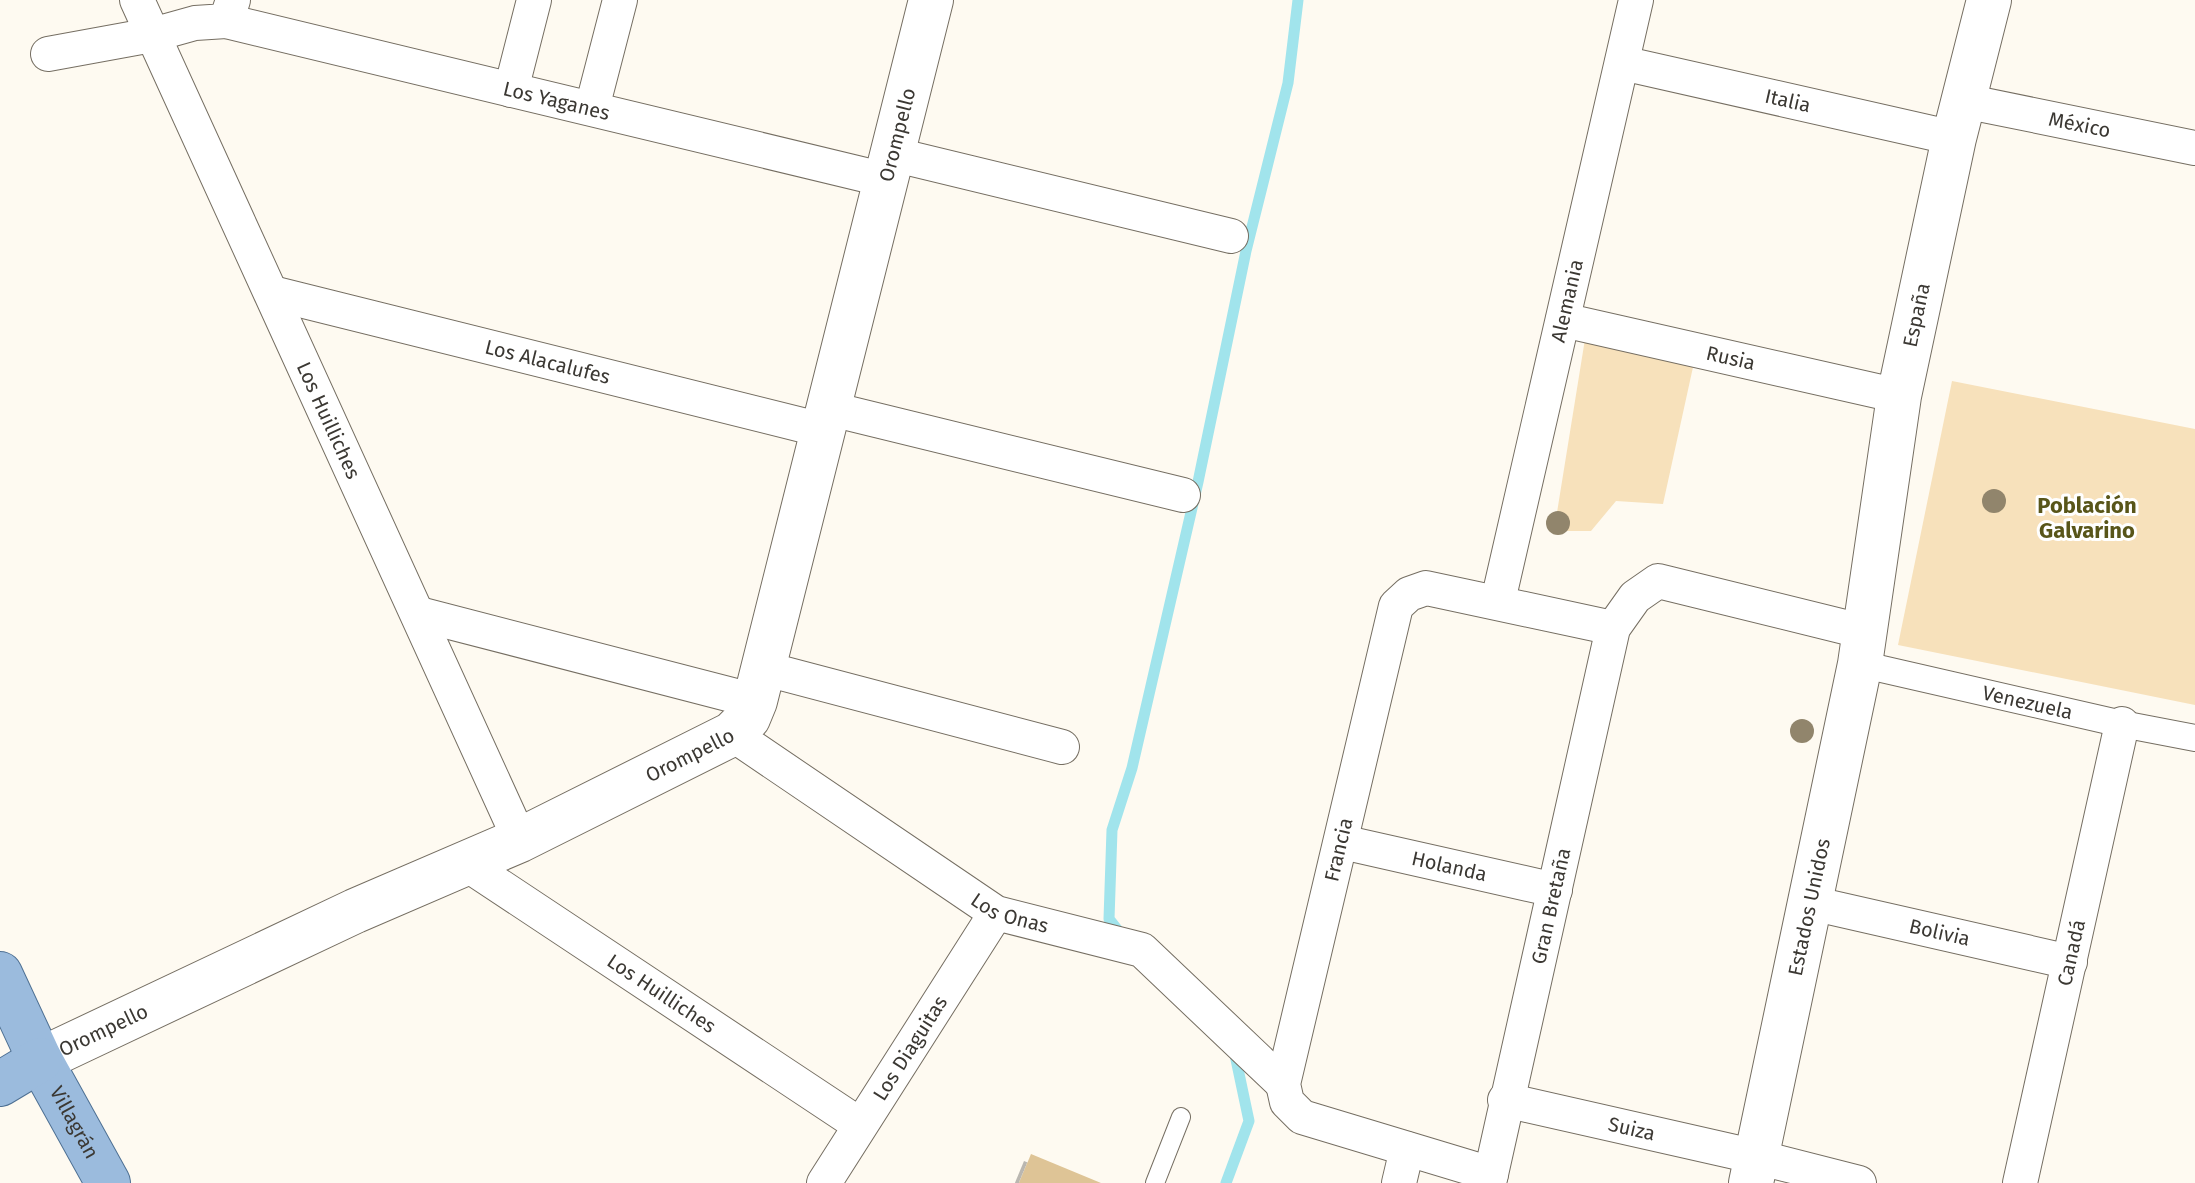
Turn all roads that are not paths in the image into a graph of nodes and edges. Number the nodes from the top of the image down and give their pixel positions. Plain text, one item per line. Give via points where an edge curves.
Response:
1 (137, 0) edge
2 (534, 0) edge
3 (620, 0) edge
4 (931, 0) edge
5 (1636, 0) edge
6 (1989, 0) edge
7 (230, 11) edge
8 (152, 35) junction
9 (48, 54) dead end
10 (1622, 63) junction
11 (511, 90) junction
12 (592, 108) junction
13 (1959, 120) junction
14 (2195, 148) edge
15 (889, 167) junction
16 (1231, 236) dead end
17 (272, 293) junction
18 (1563, 320) junction
19 (1899, 396) junction
20 (825, 419) junction
21 (1183, 495) dead end
22 (1498, 601) junction
23 (419, 614) junction
24 (1613, 628) junction
25 (1863, 648) junction
26 (750, 701) junction
27 (2122, 724) junction
28 (2195, 738) edge
29 (1062, 747) dead end
30 (520, 840) junction
31 (1342, 842) junction
32 (465, 863) junction
33 (1555, 890) junction
34 (1811, 903) junction
35 (996, 913) junction
36 (2070, 962) junction
37 (0, 974) edge
38 (40, 1060) junction
39 (0, 1084) edge
40 (1283, 1084) junction
41 (1505, 1100) junction
42 (1181, 1117) dead end
43 (860, 1125) junction
44 (1407, 1149) junction
45 (1754, 1170) edge
46 (1490, 1178) edge
47 (108, 1183) edge
48 (824, 1183) edge
49 (1155, 1183) edge
50 (1399, 1183) edge
51 (1859, 1183) edge
52 (2020, 1183) edge

1 - 8 street, Los Huilliches
2 - 11 street
3 - 12 street
4 - 15 street, Orompello
5 - 10 street, Alemania
6 - 13 street, España
7 - 8 street, Los Yaganes
7 - 11 street, Los Yaganes
8 - 9 street, Los Yaganes
8 - 17 street, Los Huilliches
10 - 13 street, Italia
10 - 18 street, Alemania
11 - 12 street, Los Yaganes
12 - 15 street, Los Yaganes
13 - 14 street, México
13 - 19 street, España
15 - 16 street, Los Yaganes
15 - 20 street, Orompello
17 - 20 street, Los Alacalufes
17 - 23 street, Los Huilliches
18 - 19 street, Rusia
18 - 22 street, Alemania
19 - 25 street, España
20 - 21 street, Los Alacalufes
20 - 26 street, Orompello
22 - 24 street, Francia
22 - 31 street, Francia via 1426,588 1396,606
23 - 26 street, Los Onas
23 - 30 street, Los Huilliches
24 - 25 street, Venezuela via 1635,597 1658,581
24 - 33 street, Gran Bretaña
25 - 27 street, Venezuela
25 - 34 street, Estados Unidos
26 - 29 street, Los Onas
26 - 30 street, Orompello
26 - 35 street, Los Onas
27 - 28 street, Venezuela
27 - 36 street, Canadá
30 - 32 street, Orompello
31 - 33 street, Holanda
31 - 40 street, Francia
32 - 38 street, Orompello
32 - 43 street, Los Huilliches
33 - 41 street, Gran Bretaña
34 - 36 street, Bolivia
34 - 45 street, Estados Unidos
35 - 40 street, Los Onas via 1128,946
35 - 43 street, Los Diaguitas
36 - 52 street, Canadá
37 - 38 main road, Villagrán
38 - 39 main road, Orompello
38 - 47 main road, Villagrán
40 - 44 street via 1287,1102 1302,1117
41 - 45 street, Suiza
41 - 46 street, Gran Bretaña
42 - 49 lane
43 - 48 street, Los Diaguitas
44 - 46 street
44 - 50 street
45 - 51 street, Suiza

